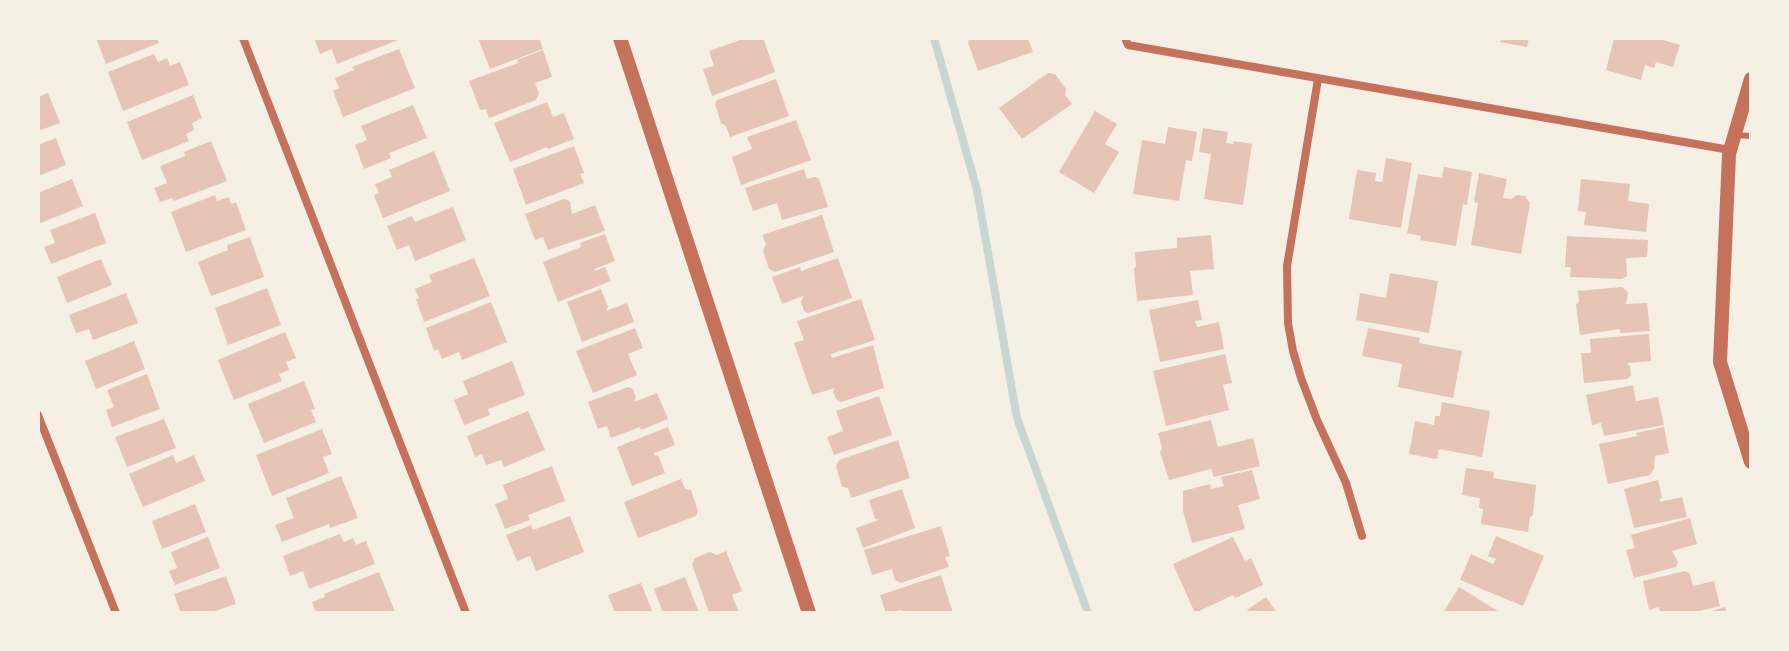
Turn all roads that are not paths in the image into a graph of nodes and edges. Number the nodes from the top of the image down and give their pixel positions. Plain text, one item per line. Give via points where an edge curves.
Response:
1 (243, 38) edge
2 (620, 38) edge
3 (1125, 38) edge
4 (1318, 79) junction
5 (1751, 79) edge
6 (1734, 135) junction
7 (1751, 136) edge
8 (1730, 150) junction
9 (38, 415) edge
10 (1751, 462) edge
11 (1362, 536) dead end
12 (116, 613) edge
13 (466, 613) edge
14 (809, 613) edge

1 - 13 street
2 - 14 street
3 - 4 street via 1128,45
4 - 8 street
4 - 11 street via 1287,266 1288,323 1301,378 1346,483
5 - 6 street
6 - 7 lane
6 - 8 street
8 - 10 street via 1720,362
9 - 12 street

